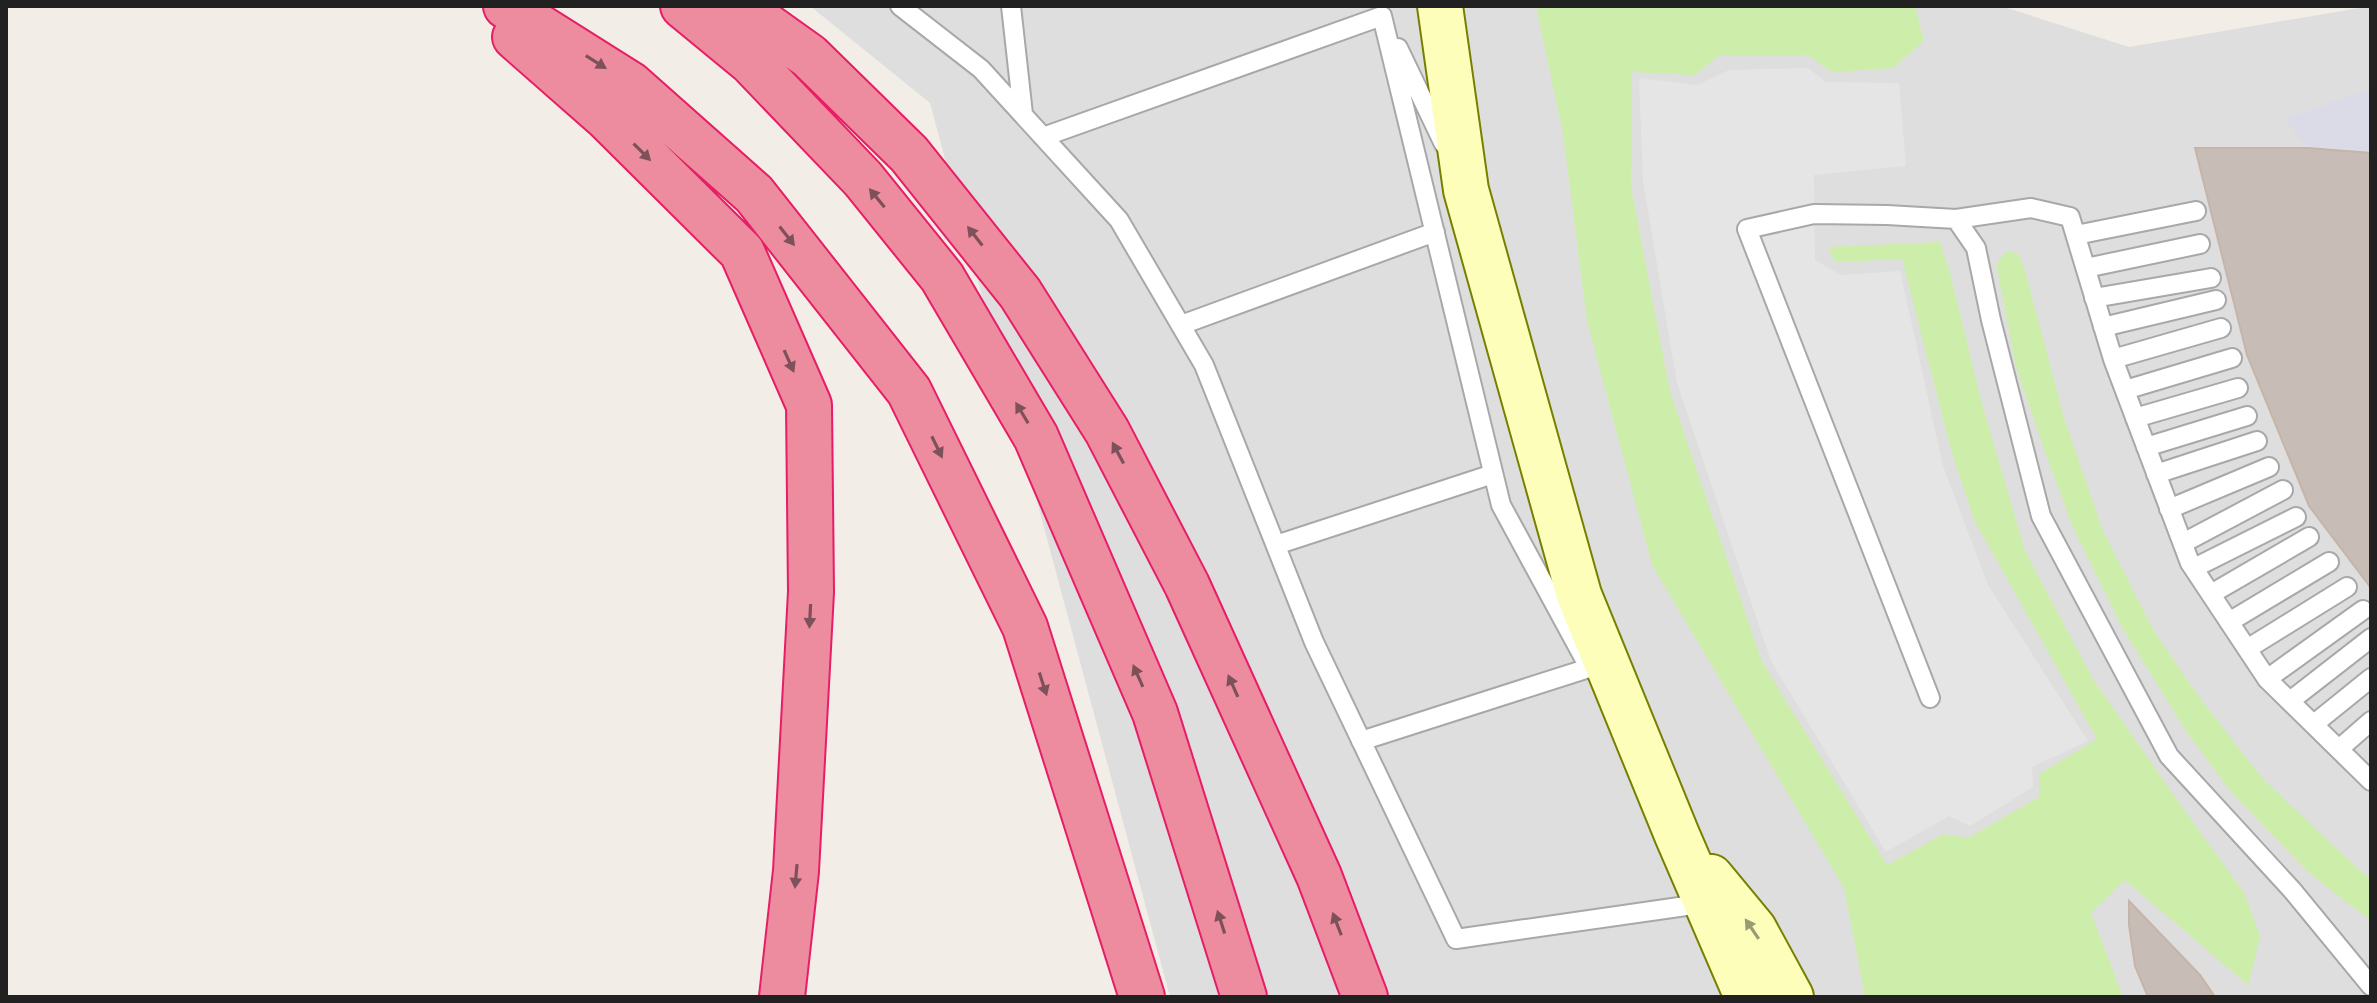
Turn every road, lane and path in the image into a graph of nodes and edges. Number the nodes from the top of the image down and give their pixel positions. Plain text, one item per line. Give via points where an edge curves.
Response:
1 (480, 6) edge
2 (506, 6) edge
3 (683, 6) edge
4 (739, 6) edge
5 (900, 6) edge
6 (1011, 6) edge
7 (1440, 6) edge
8 (1380, 11) edge
9 (1023, 114) junction
10 (1043, 137) junction
11 (1466, 190) junction
12 (2196, 211) dead end
13 (1956, 219) junction
14 (1435, 232) junction
15 (2076, 235) junction
16 (2200, 244) dead end
17 (2086, 268) junction
18 (2211, 278) dead end
19 (2094, 298) junction
20 (2216, 300) dead end
21 (1181, 325) junction
22 (2103, 327) junction
23 (2221, 328) dead end
24 (2232, 358) dead end
25 (2113, 359) junction
26 (2238, 388) dead end
27 (2125, 390) junction
28 (2247, 416) dead end
29 (2135, 418) junction
30 (2257, 441) dead end
31 (2146, 447) junction
32 (2269, 467) dead end
33 (1493, 474) junction
34 (2156, 474) junction
35 (2283, 490) dead end
36 (2169, 509) junction
37 (2296, 517) dead end
38 (2309, 537) dead end
39 (2183, 543) junction
40 (1276, 545) junction
41 (2329, 562) dead end
42 (2194, 568) junction
43 (2347, 587) dead end
44 (2211, 594) junction
45 (2363, 610) dead end
46 (2229, 622) junction
47 (2371, 638) edge
48 (2247, 649) junction
49 (1589, 668) junction
50 (2371, 678) edge
51 (2267, 679) junction
52 (1930, 698) dead end
53 (2290, 701) junction
54 (2371, 721) edge
55 (2314, 724) junction
56 (1361, 741) junction
57 (2339, 749) junction
58 (2367, 768) edge
59 (1674, 826) junction
60 (1707, 903) junction
61 (2371, 986) edge
62 (782, 997) edge
63 (1142, 997) edge
64 (1244, 997) edge
65 (1365, 997) edge
66 (1747, 997) edge
67 (1791, 997) edge

1 -> 62 highway via 606,117 742,252 809,405 811,592 796,871
2 -> 63 highway via 630,84 754,194 909,391 1025,627
64 -> 3 highway via 1155,713 1036,437 942,277 863,179 751,62
65 -> 4 highway via 1319,876 1187,585 1107,431 1020,293 909,154 809,56
5 - 9 lane via 981,69
6 - 9 lane
7 - 11 street
8 - 10 lane
8 - 11 lane
8 - 14 lane
9 - 10 lane
10 - 21 lane via 1119,220
11 - 59 street via 1579,595
12 - 15 lane
13 - 15 lane via 2031,208 2070,217
13 - 52 lane via 1814,214 1747,229
13 - 61 lane via 1976,248 2041,516 2169,756
14 - 21 lane
14 - 33 lane
15 - 17 lane
16 - 17 lane
17 - 19 lane
18 - 19 lane
19 - 22 lane
20 - 22 lane
21 - 40 lane via 1204,365
22 - 25 lane
23 - 25 lane
24 - 27 lane
25 - 27 lane
26 - 29 lane
27 - 29 lane
28 - 31 lane
29 - 31 lane
30 - 34 lane
31 - 34 lane
32 - 36 lane
33 - 40 lane
33 - 49 lane via 1501,505
34 - 36 lane
35 - 39 lane
36 - 39 lane
37 - 42 lane
38 - 44 lane
39 - 42 lane
40 - 56 lane
41 - 46 lane
42 - 44 lane
43 - 48 lane
44 - 46 lane
45 - 51 lane
46 - 48 lane
47 - 53 lane
48 - 51 lane
49 - 56 lane
49 - 59 lane
50 - 55 lane
51 - 53 lane
53 - 55 lane
54 - 57 lane
55 - 57 lane
56 - 60 lane via 1456,939
57 - 58 lane
59 - 60 street
67 -> 59 street via 1754,929
60 - 66 street

